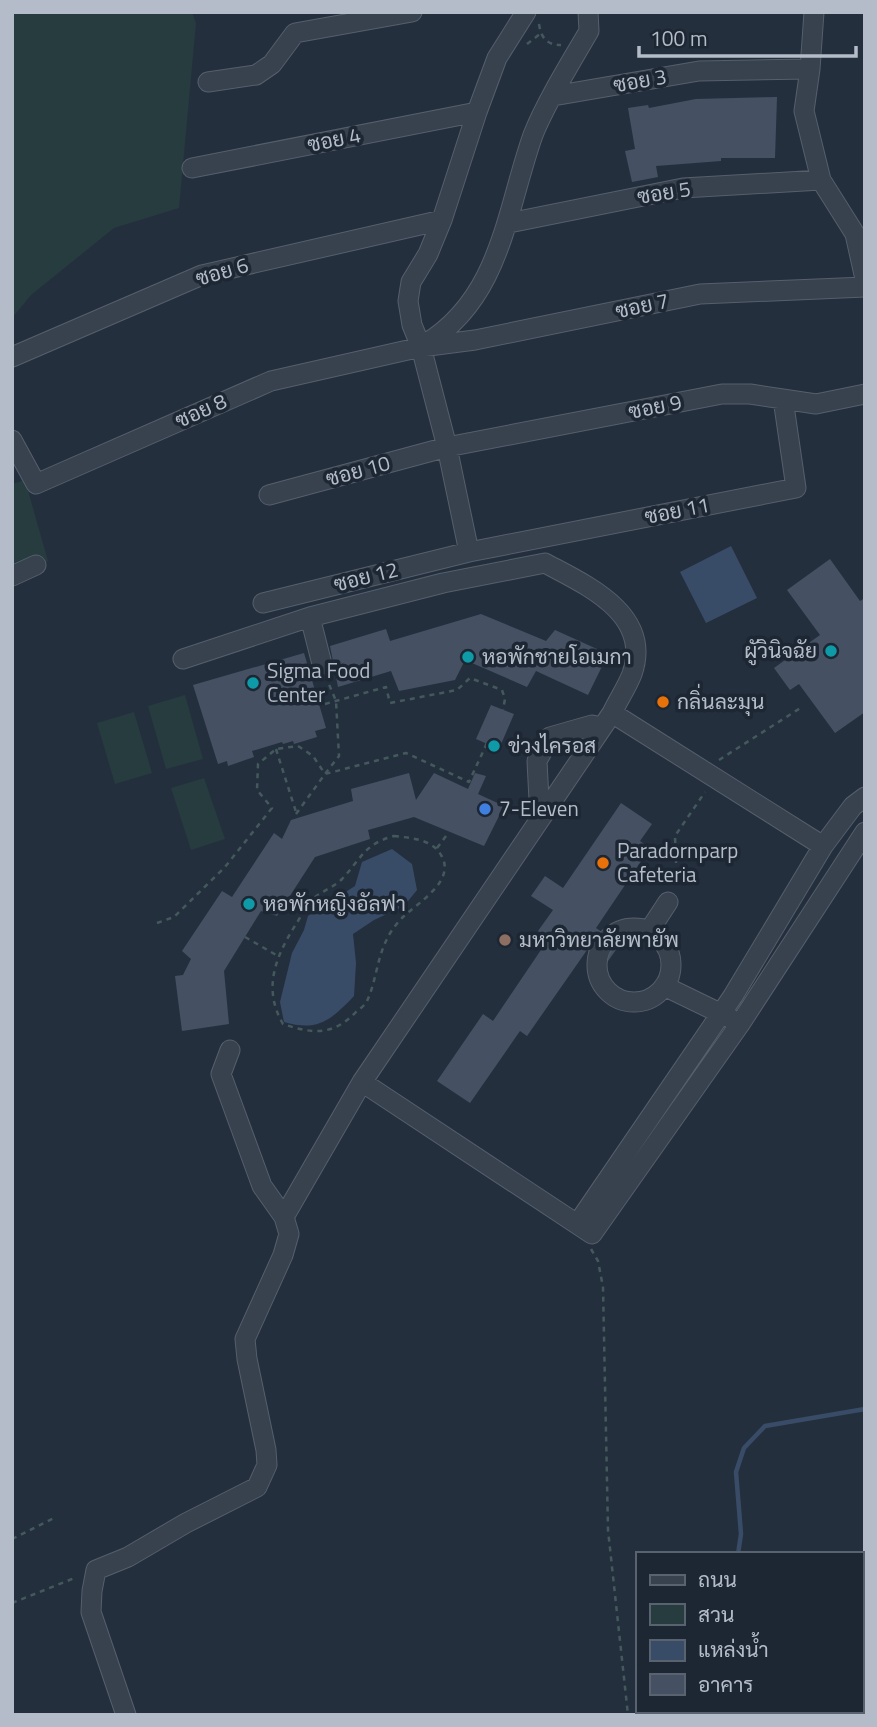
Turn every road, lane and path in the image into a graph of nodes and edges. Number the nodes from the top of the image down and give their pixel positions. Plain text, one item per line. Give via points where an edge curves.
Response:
1 (412, 12) edge
2 (588, 12) edge
3 (814, 12) edge
4 (533, 15) edge
5 (540, 34) junction
6 (565, 44) dead end
7 (558, 46) junction
8 (522, 52) dead end
9 (555, 53) dead end
10 (810, 69) junction
11 (208, 82) dead end
12 (553, 96) junction
13 (477, 111) junction
14 (192, 169) dead end
15 (821, 180) junction
16 (442, 220) junction
17 (509, 223) junction
18 (865, 279) edge
19 (865, 287) edge
20 (421, 347) junction
21 (12, 357) edge
22 (865, 394) edge
23 (783, 399) junction
24 (12, 440) edge
25 (447, 447) junction
26 (269, 495) dead end
27 (469, 552) junction
28 (36, 565) dead end
29 (12, 576) edge
30 (263, 603) dead end
31 (310, 617) junction
32 (183, 659) dead end
33 (323, 668) joint
34 (336, 701) junction
35 (325, 704) dead end
36 (802, 707) dead end
37 (503, 710) dead end
38 (607, 720) junction
39 (486, 743) dead end
40 (276, 749) junction
41 (325, 774) junction
42 (712, 776) junction
43 (865, 797) edge
44 (543, 813) junction
45 (449, 832) dead end
46 (865, 832) edge
47 (823, 846) junction
48 (437, 848) junction
49 (676, 863) dead end
50 (668, 902) dead end
51 (157, 923) dead end
52 (649, 931) junction
53 (245, 937) dead end
54 (278, 956) junction
55 (664, 986) junction
56 (721, 1013) junction
57 (740, 1024) junction
58 (230, 1051) dead end
59 (362, 1082) junction
60 (284, 1217) junction
61 (585, 1229) junction
62 (56, 1517) dead end
63 (12, 1539) edge
64 (96, 1570) junction
65 (12, 1603) edge
66 (126, 1715) edge
67 (628, 1715) edge

1 - 11 street via 295,33 272,64 256,75
2 - 12 street via 589,31
3 - 10 street
4 - 5 path
4 - 13 street via 497,58
5 - 7 path
5 - 8 path
6 - 7 path
7 - 9 path
10 - 12 street, ซอย 3 via 699,71
10 - 15 street via 804,111
12 - 17 street via 534,133
13 - 14 street, ซอย 4
13 - 16 street
15 - 17 street, ซอย 5 via 683,188
15 - 18 street via 855,234
16 - 20 street via 411,282 408,301
16 - 21 street, ซอย 6 via 202,275
17 - 20 street via 474,300 445,332
19 - 20 street, ซอย 7 via 700,294
20 - 24 street, ซอย 8 via 271,381 36,484
20 - 25 street
22 - 23 street, ซอย 9 via 816,404
23 - 25 street, ซอย 9 via 722,394
23 - 27 street, ซอย 11 via 796,488
25 - 26 street, ซอย 10
25 - 27 street
27 - 30 street, ซอย 12
28 - 29 street
31 - 32 street
31 - 33 street
31 - 38 street via 544,563 599,592 621,612 636,643 632,673
33 - 34 path
34 - 35 path
34 - 37 path via 386,687 390,702 457,691 470,678 502,690
34 - 41 path via 340,756
36 - 42 path via 715,763
38 - 42 street
38 - 44 street
38 - 44 street via 551,737 537,761
39 - 41 path via 469,782 405,753
40 - 41 path via 298,746 313,756
40 - 41 path via 296,814
40 - 51 path via 258,764 257,790 272,808 225,867 174,917
42 - 47 street
42 - 49 path via 675,836
43 - 47 street
44 - 59 street
45 - 48 path
46 - 57 street
47 - 56 street
48 - 54 path via 416,838 378,840 341,880 310,901
48 - 54 path via 444,860 443,875 431,894 400,919 386,940 366,1003 347,1021 329,1030 306,1032 283,1024 275,1011 272,990
50 - 52 street
52 - 55 street via 666,945 670,955
52 - 55 street via 624,929 603,943 598,955 600,980 607,991 630,1002 655,995
53 - 54 path
55 - 56 street
56 - 57 street
56 - 61 street
57 - 61 street
58 - 60 street via 221,1074 262,1186
59 - 60 street
59 - 61 street
60 - 64 street via 289,1234 284,1255 245,1339 267,1450 267,1465 257,1487 128,1558
61 - 67 path via 603,1287 608,1530
62 - 63 path
64 - 65 path
64 - 66 street via 91,1612

